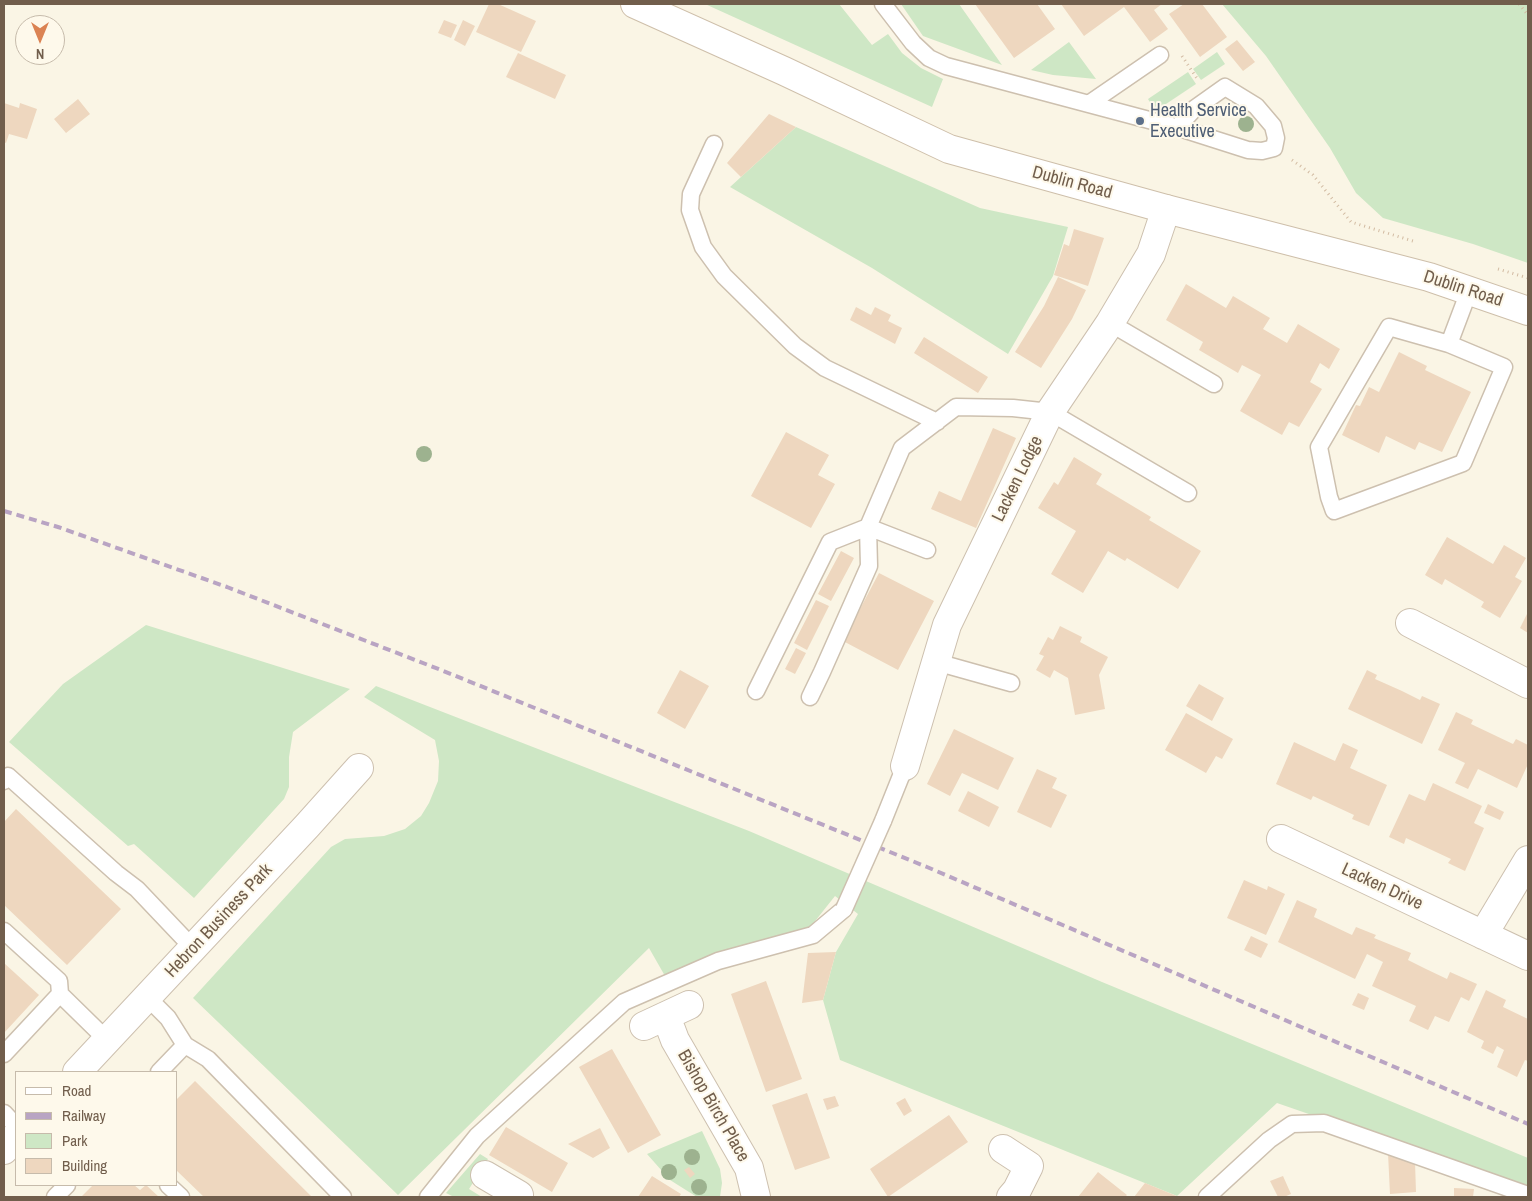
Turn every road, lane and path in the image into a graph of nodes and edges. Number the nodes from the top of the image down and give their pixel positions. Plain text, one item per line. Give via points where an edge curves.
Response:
1 (635, 4) edge
2 (883, 4) edge
3 (1520, 4) edge
4 (1528, 15) edge
5 (1160, 55) joint
6 (1209, 97) junction
7 (1090, 103) junction
8 (1180, 128) junction
9 (714, 144) dead end
10 (1274, 148) junction
11 (1166, 209) junction
12 (1351, 222) dead end
13 (1469, 291) junction
14 (1528, 311) edge
15 (1110, 323) junction
16 (1449, 344) junction
17 (1214, 384) dead end
18 (1050, 412) junction
19 (937, 422) junction
20 (1188, 493) dead end
21 (868, 526) junction
22 (927, 550) dead end
23 (1410, 623) dead end
24 (936, 662) junction
25 (1011, 683) dead end
26 (1528, 684) edge
27 (756, 691) dead end
28 (810, 696) dead end
29 (905, 766) joint
30 (359, 768) dead end
31 (4, 781) edge
32 (1281, 839) dead end
33 (1528, 860) edge
34 (4, 931) edge
35 (1483, 935) junction
36 (193, 948) junction
37 (1528, 956) edge
38 (60, 994) junction
39 (147, 997) junction
40 (667, 1016) dead end
41 (107, 1040) junction
42 (185, 1045) junction
43 (4, 1054) edge
44 (77, 1071) edge
45 (160, 1071) edge
46 (4, 1113) edge
47 (15, 1125) edge
48 (15, 1137) edge
49 (1003, 1149) dead end
50 (4, 1150) edge
51 (485, 1175) dead end
52 (66, 1186) edge
53 (169, 1186) edge
54 (1528, 1196) edge
55 (55, 1197) edge
56 (180, 1197) edge
57 (343, 1197) edge
58 (428, 1197) edge
59 (517, 1197) edge
60 (756, 1197) edge
61 (1011, 1197) edge
62 (1207, 1197) edge

1 - 11 street, Dublin Road via 949,149
2 - 7 lane via 929,58 946,66
3 - 4 path
5 - 6 path via 1174,45
5 - 7 lane
6 - 8 lane via 1194,108
6 - 10 lane via 1225,87 1256,106 1273,126
7 - 8 lane
8 - 10 lane via 1248,150
9 - 19 lane via 691,194 690,210 703,247 724,276 795,346 825,368
10 - 12 path via 1313,174
11 - 13 street, Dublin Road via 1429,277
11 - 15 street, Lacken Lodge via 1151,254
13 - 14 street, Dublin Road
13 - 16 lane
15 - 17 lane
15 - 18 street, Lacken Lodge
16 - 16 lane via 1389,328 1319,447 1334,511 1463,463 1504,367
18 - 19 lane via 956,407
18 - 20 lane
18 - 24 street, Lacken Lodge via 947,625
19 - 21 lane via 902,448
21 - 22 lane
21 - 27 lane via 830,542
21 - 28 lane via 869,566
23 - 26 street
24 - 25 lane
24 - 29 street, Lacken Lodge
29 - 58 lane, bridge via 844,908 813,935 718,961 624,1002 477,1136
30 - 36 street, Hebron Business Park
31 - 36 lane via 8,776 137,889
32 - 35 street, Lacken Drive
33 - 35 street
34 - 38 lane via 59,981
35 - 37 street, Lacken Drive
36 - 39 street, Hebron Business Park
38 - 41 lane
38 - 43 lane
39 - 41 street, Hebron Business Park
39 - 42 lane via 168,1018
40 - 60 street, Bishop Birch Place via 676,1040 749,1168
41 - 44 street, Hebron Business Park
42 - 45 lane
42 - 57 lane via 208,1059
46 - 47 lane
48 - 50 street
49 - 61 street via 1029,1166
51 - 59 street via 519,1195
52 - 55 lane
53 - 56 lane
54 - 62 lane via 1324,1123 1292,1124 1269,1140

